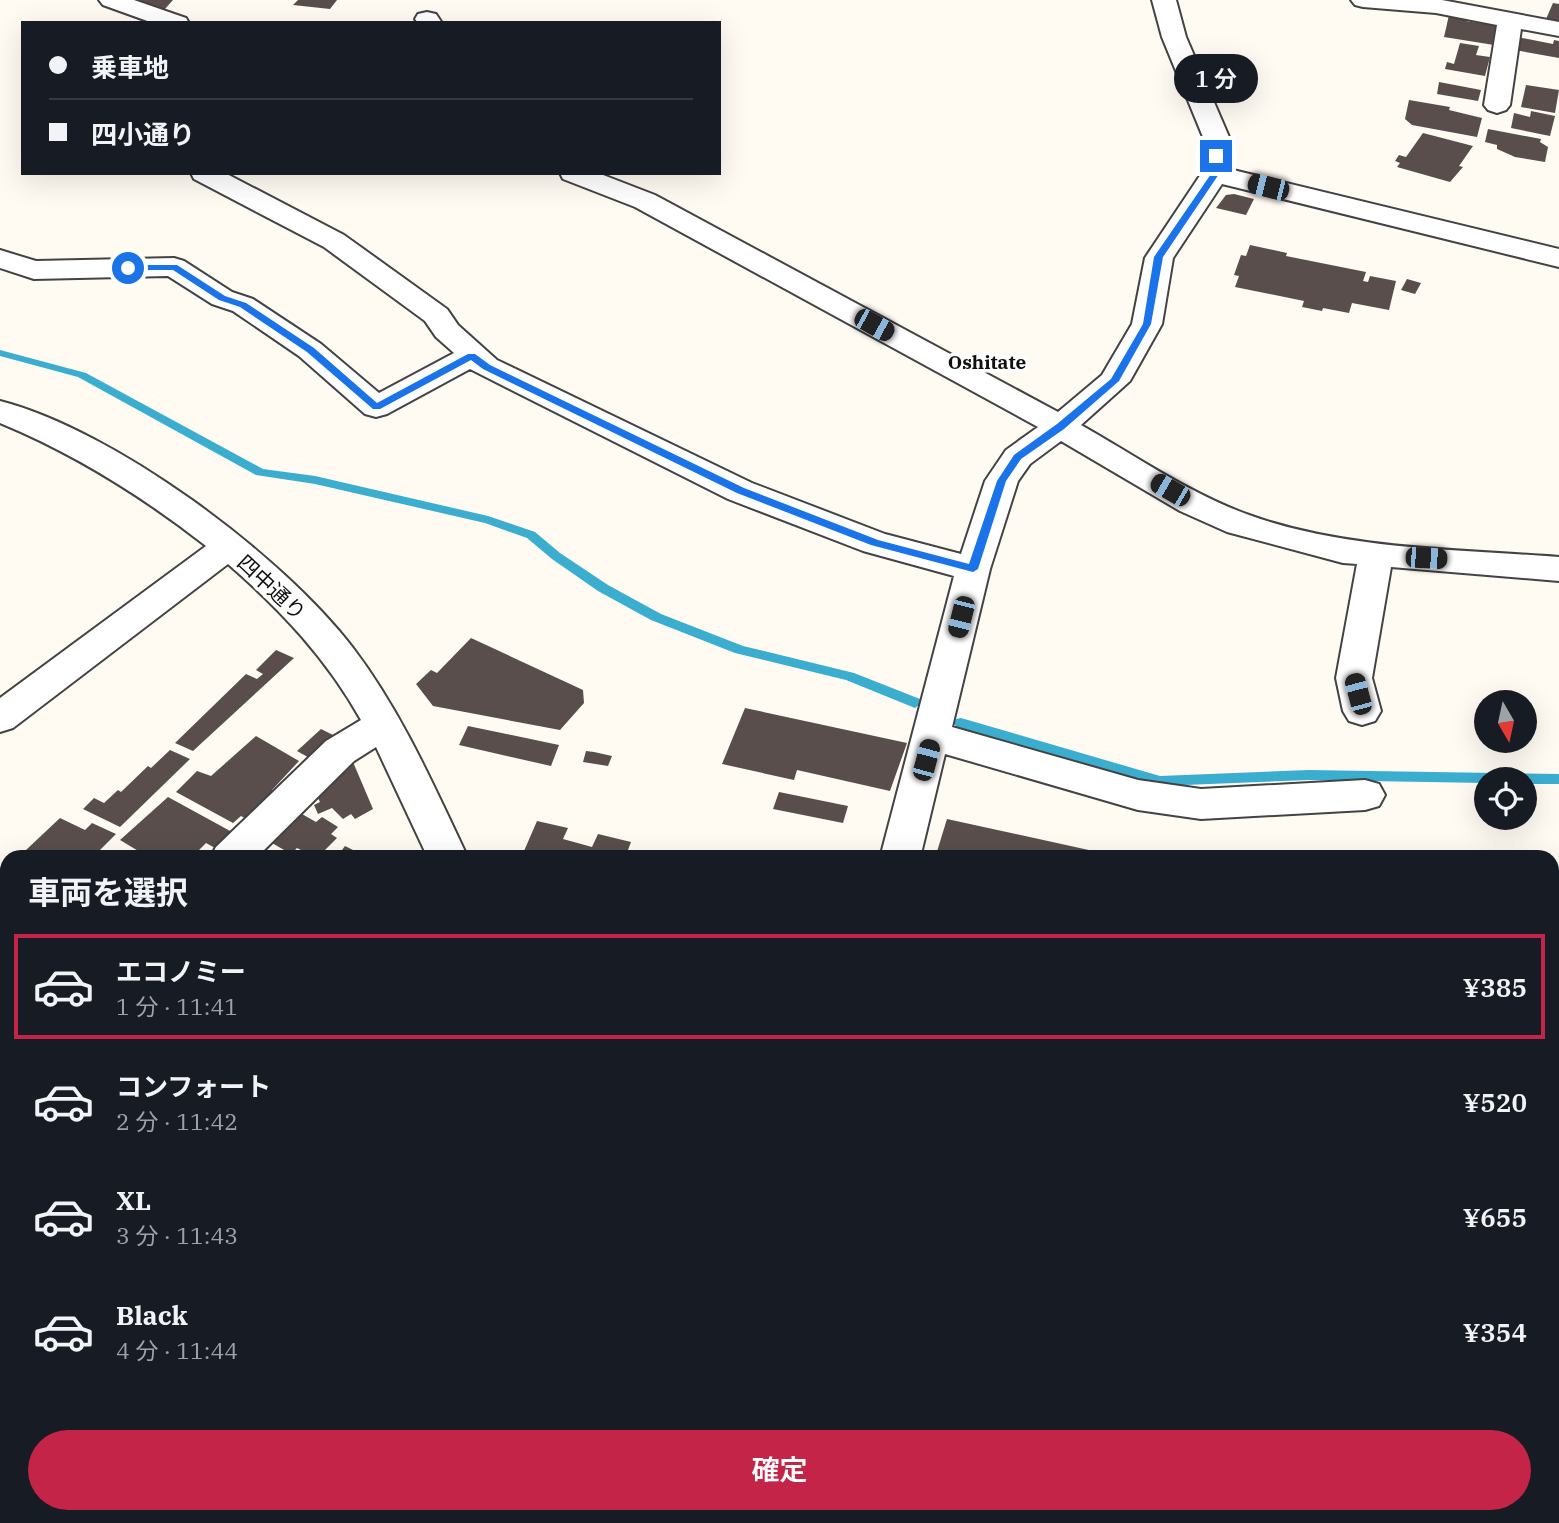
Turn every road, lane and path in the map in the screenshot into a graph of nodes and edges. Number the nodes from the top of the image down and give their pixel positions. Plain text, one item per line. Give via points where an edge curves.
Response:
1 (111, 0) edge
2 (1164, 0) edge
3 (1363, 0) edge
4 (1541, 0) edge
5 (171, 21) edge
6 (1522, 22) junction
7 (1559, 29) edge
8 (1497, 105) dead end
9 (1215, 174) junction
10 (208, 175) edge
11 (578, 175) edge
12 (1559, 258) edge
13 (0, 259) edge
14 (472, 356) junction
15 (0, 411) edge
16 (1060, 426) junction
17 (228, 547) junction
18 (1376, 555) junction
19 (973, 569) junction
20 (1559, 569) edge
21 (1363, 711) dead end
22 (0, 718) edge
23 (383, 725) junction
24 (933, 736) junction
25 (1365, 795) dead end
26 (237, 850) edge
27 (444, 850) edge
28 (902, 850) edge

1 - 5 street
2 - 9 street via 1174,37 1216,137
3 - 6 street via 1436,6
4 - 6 street
6 - 7 street
6 - 8 street
9 - 12 street
9 - 16 street via 1158,257 1147,324 1114,381
10 - 14 street via 334,242 436,315
11 - 16 street via 645,201
13 - 14 street via 34,270 174,267 222,298 243,305 310,350 376,407
14 - 19 street via 486,367 740,491 875,543
15 - 17 street, 四中通り via 101,458 171,502
16 - 18 street via 1192,503 1239,524
16 - 19 street via 1018,457 1002,481
17 - 22 street
17 - 23 street, 四中通り via 293,602 339,657
18 - 20 street
18 - 21 street via 1354,678
19 - 24 street
23 - 26 street via 340,751
23 - 27 street, 四中通り
24 - 25 street via 1138,795 1201,804
24 - 28 street

